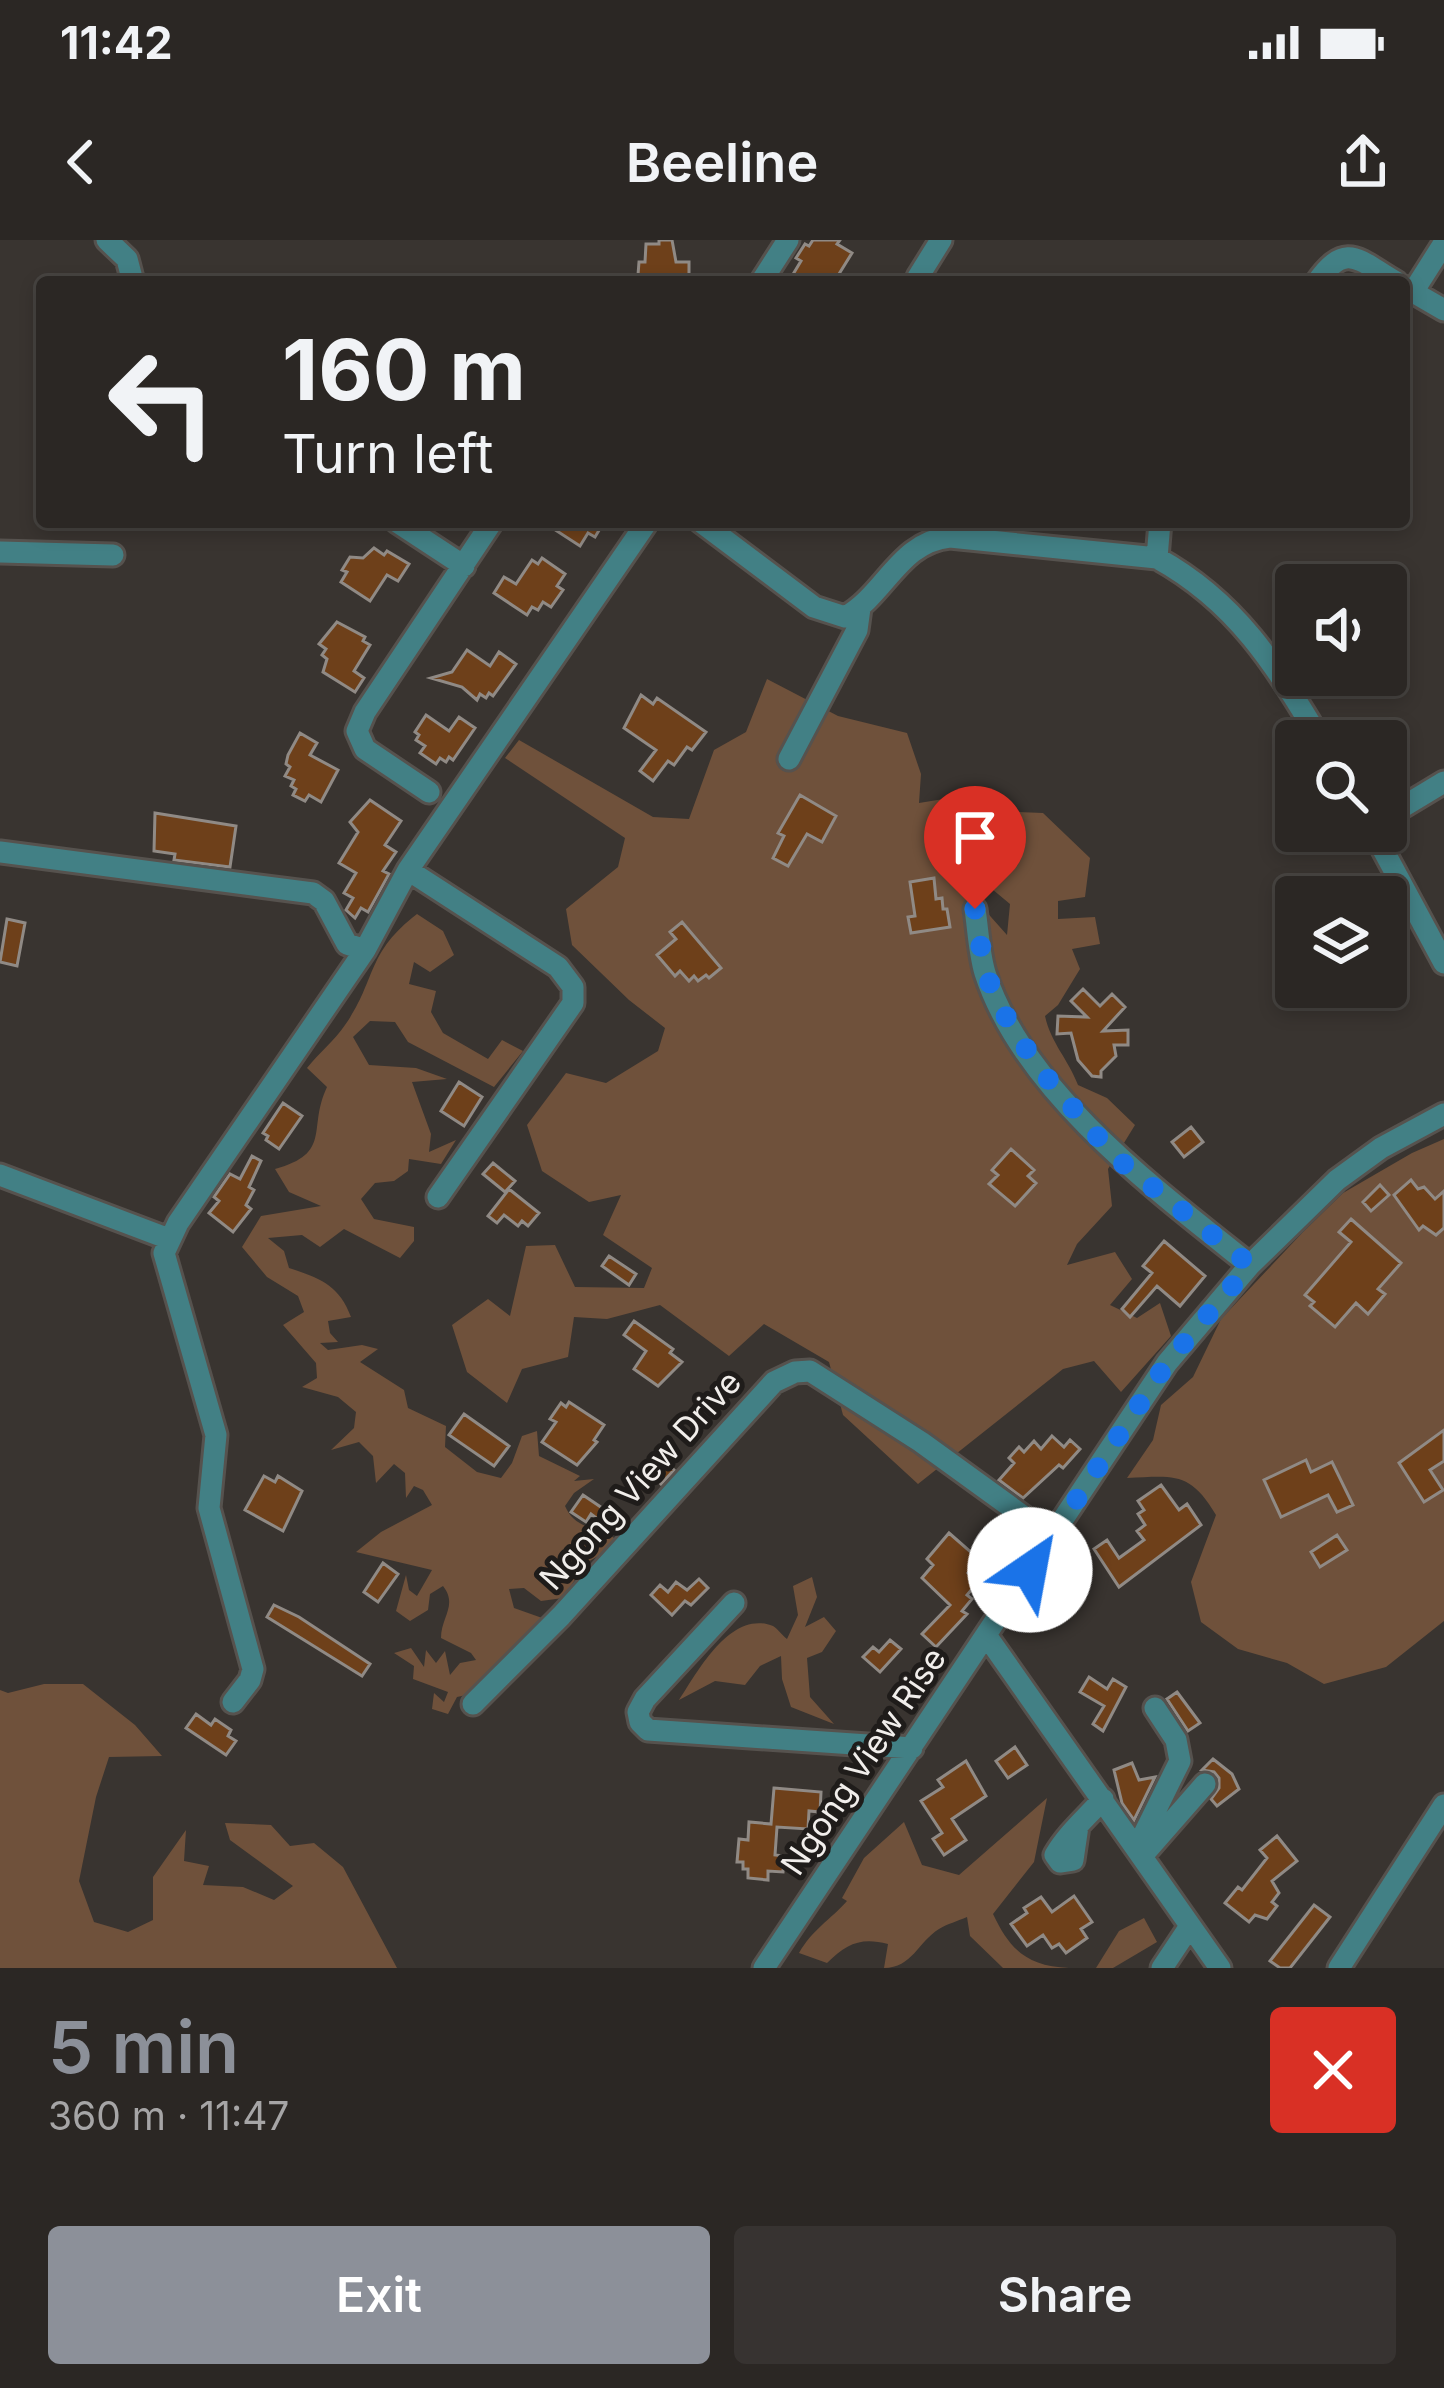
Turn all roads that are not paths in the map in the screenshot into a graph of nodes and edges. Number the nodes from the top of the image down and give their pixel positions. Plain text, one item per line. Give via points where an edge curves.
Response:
1 (107, 240) edge
2 (788, 240) edge
3 (941, 240) edge
4 (1444, 243) edge
5 (131, 276) edge
6 (765, 276) edge
7 (918, 276) edge
8 (1322, 276) edge
9 (1384, 276) edge
10 (1410, 280) edge
11 (1410, 290) edge
12 (1444, 310) edge
13 (406, 528) edge
14 (488, 528) edge
15 (643, 528) edge
16 (709, 528) edge
17 (1160, 528) edge
18 (921, 533) edge
19 (0, 552) edge
20 (113, 555) dead end
21 (1157, 558) junction
22 (464, 566) junction
23 (860, 608) junction
24 (1307, 720) edge
25 (789, 759) dead end
26 (1444, 782) edge
27 (430, 792) dead end
28 (1407, 804) edge
29 (0, 852) edge
30 (1384, 852) edge
31 (408, 870) junction
32 (975, 909) dead end
33 (365, 950) junction
34 (1444, 963) edge
35 (1444, 1114) edge
36 (0, 1175) edge
37 (438, 1197) dead end
38 (169, 1238) junction
39 (1250, 1265) junction
40 (1052, 1537) junction
41 (734, 1603) dead end
42 (986, 1636) junction
43 (233, 1702) dead end
44 (473, 1704) dead end
45 (1155, 1708) dead end
46 (912, 1748) junction
47 (1205, 1784) dead end
48 (1103, 1799) junction
49 (1444, 1805) edge
50 (1078, 1826) dead end
51 (1139, 1852) junction
52 (1190, 1926) junction
53 (764, 1968) edge
54 (1162, 1968) edge
55 (1220, 1968) edge
56 (1339, 1968) edge

1 - 5 street
2 - 6 street
3 - 7 street
4 - 10 street
8 - 9 street via 1349,256
11 - 12 street
13 - 22 street
14 - 22 street
15 - 31 street
16 - 23 street via 814,607 845,617
17 - 21 street
18 - 21 street
18 - 23 street
19 - 20 street
21 - 24 street via 1238,618
22 - 27 street via 357,731 365,748
23 - 25 street
26 - 28 street
29 - 33 street via 313,893 347,944
30 - 34 street
31 - 33 street
31 - 37 street via 558,968 573,987 573,1003
32 - 39 street via 985,973 1048,1079 1115,1157
33 - 38 street
35 - 39 street, Ngong View Rise via 1337,1180
36 - 38 street
38 - 43 street via 167,1269 216,1435 209,1508 253,1669
39 - 40 street, Ngong View Rise via 1167,1363
40 - 42 street, Ngong View Rise
40 - 44 street, Ngong View Drive via 857,1399 810,1370 795,1372 774,1382
41 - 46 street via 646,1699 638,1712 648,1730
42 - 46 street, Ngong View Rise
42 - 48 street
45 - 51 street via 1180,1761
46 - 53 street, Ngong View Rise
47 - 51 street
48 - 50 street
48 - 51 street
49 - 56 street
51 - 52 street
52 - 54 street
52 - 55 street

